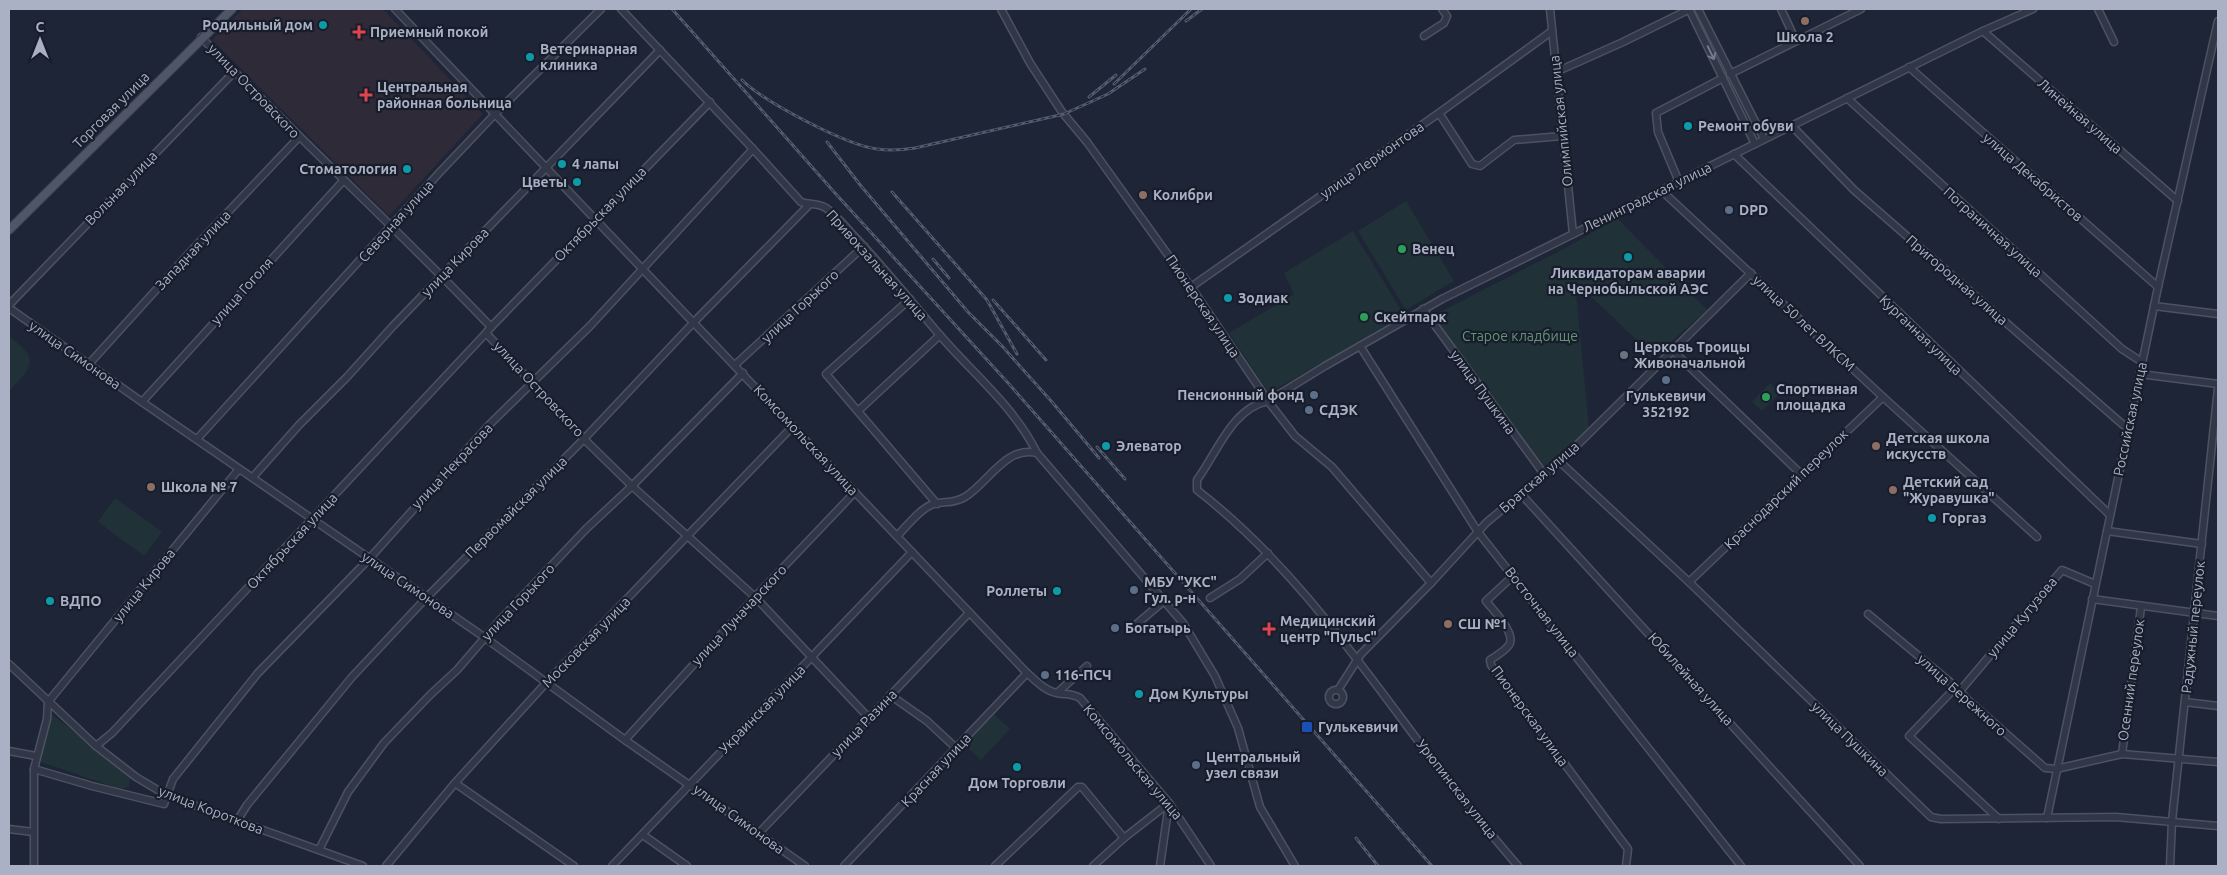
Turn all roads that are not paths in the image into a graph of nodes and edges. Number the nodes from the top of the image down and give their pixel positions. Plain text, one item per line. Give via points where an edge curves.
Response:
1 (232, 9) edge
2 (395, 9) edge
3 (601, 9) edge
4 (621, 9) edge
5 (1001, 9) edge
6 (1442, 9) edge
7 (1550, 9) edge
8 (1690, 9) edge
9 (1698, 9) edge
10 (1781, 9) edge
11 (1861, 9) edge
12 (2033, 9) edge
13 (2098, 9) edge
14 (2218, 21) edge
15 (1552, 31) junction
16 (1983, 31) junction
17 (1424, 36) dead end
18 (201, 37) junction
19 (1796, 41) junction
20 (2114, 42) dead end
21 (660, 50) junction
22 (1909, 67) junction
23 (234, 72) junction
24 (1556, 72) junction
25 (1730, 74) junction
26 (1723, 78) junction
27 (1847, 98) junction
28 (710, 102) junction
29 (1439, 113) junction
30 (495, 114) junction
31 (1792, 126) junction
32 (1562, 136) junction
33 (299, 137) junction
34 (1764, 139) junction
35 (1755, 144) junction
36 (754, 149) junction
37 (1734, 154) junction
38 (546, 167) junction
39 (343, 181) junction
40 (1678, 182) junction
41 (1661, 190) junction
42 (2178, 200) junction
43 (809, 205) junction
44 (595, 219) junction
45 (390, 226) junction
46 (9, 230) edge
47 (1573, 234) junction
48 (864, 246) junction
49 (644, 269) junction
50 (1751, 273) junction
51 (442, 275) junction
52 (2158, 286) junction
53 (1191, 287) junction
54 (910, 299) junction
55 (9, 306) edge
56 (2154, 306) junction
57 (1422, 309) junction
58 (2218, 314) edge
59 (693, 323) junction
60 (491, 327) junction
61 (486, 333) junction
62 (940, 335) junction
63 (1360, 346) junction
64 (1672, 350) junction
65 (2142, 362) junction
66 (89, 364) junction
67 (735, 365) junction
68 (743, 373) junction
69 (2140, 374) junction
70 (533, 382) junction
71 (2218, 386) edge
72 (1883, 397) junction
73 (1268, 401) junction
74 (142, 402) junction
75 (858, 411) junction
76 (793, 426) junction
77 (2129, 430) junction
78 (197, 439) junction
79 (584, 439) junction
80 (1037, 453) junction
81 (1560, 462) junction
82 (239, 469) junction
83 (1544, 474) junction
84 (1802, 475) junction
85 (253, 477) junction
86 (632, 486) junction
87 (855, 492) junction
88 (1521, 494) junction
89 (937, 504) junction
90 (2110, 515) junction
91 (313, 518) junction
92 (2107, 531) junction
93 (1478, 532) junction
94 (688, 535) junction
95 (897, 536) junction
96 (2037, 536) dead end
97 (2202, 544) junction
98 (912, 552) junction
99 (1268, 553) junction
100 (369, 559) junction
101 (1514, 576) junction
102 (1689, 582) junction
103 (1431, 583) junction
104 (2095, 584) junction
105 (427, 597) junction
106 (755, 597) junction
107 (1210, 598) dead end
108 (2092, 599) junction
109 (1164, 601) junction
110 (2141, 607) junction
111 (969, 613) junction
112 (2194, 613) junction
113 (1868, 614) dead end
114 (2218, 616) edge
115 (1133, 627) dead end
116 (484, 637) junction
117 (812, 656) junction
118 (1358, 660) junction
119 (9, 664) edge
120 (1087, 666) dead end
121 (1027, 673) junction
122 (546, 683) junction
123 (1958, 689) junction
124 (1338, 690) dead end
125 (1057, 693) junction
126 (890, 695) junction
127 (48, 702) junction
128 (2185, 702) junction
129 (2218, 706) edge
130 (868, 717) junction
131 (625, 740) junction
132 (96, 746) junction
133 (956, 748) junction
134 (9, 751) edge
135 (2122, 754) junction
136 (36, 756) junction
137 (2179, 758) junction
138 (2218, 762) edge
139 (34, 769) junction
140 (2056, 769) junction
141 (455, 783) junction
142 (690, 784) junction
143 (166, 796) junction
144 (1169, 803) junction
145 (1999, 818) junction
146 (2048, 818) junction
147 (2172, 821) junction
148 (237, 822) junction
149 (2218, 826) edge
150 (9, 829) edge
151 (33, 832) junction
152 (760, 833) junction
153 (644, 834) junction
154 (1124, 838) junction
155 (319, 850) junction
156 (34, 866) edge
157 (363, 866) edge
158 (386, 866) edge
159 (574, 866) edge
160 (612, 866) edge
161 (687, 866) edge
162 (805, 866) edge
163 (844, 866) edge
164 (995, 866) edge
165 (1092, 866) edge
166 (1160, 866) edge
167 (1211, 866) edge
168 (1295, 866) edge
169 (1518, 866) edge
170 (1626, 866) edge
171 (1741, 866) edge
172 (1860, 866) edge
173 (2170, 866) edge

1 - 18 main road, Торговая улица
2 - 30 street, Комсомольская улица
3 - 30 street, Северная улица
4 - 21 street, Привокзальная улица
5 - 53 street, Пионерская улица via 1030,63 1062,112
6 - 17 street via 1446,20
7 - 15 street, Олимпийская улица
8 - 24 street
8 -> 26 street
9 - 25 street
10 - 19 street
11 - 19 street
12 - 16 street, Ленинградская улица
13 - 20 street
14 - 42 street, Российская улица
15 - 24 street, Олимпийская улица
15 - 29 street, улица Лермонтова
16 - 22 street, Ленинградская улица
16 - 42 street, Линейная улица
18 - 23 street, улица Островского
18 - 46 main road, Торговая улица
19 - 25 street
21 - 28 street, Привокзальная улица
21 - 38 street, улица Кирова
22 - 27 street, Ленинградская улица
22 - 52 street, улица Декабристов
23 - 33 street, улица Островского
23 - 55 street, Вольная улица
24 - 32 street, Олимпийская улица
25 - 34 street
26 - 35 street
26 - 40 street via 1656,113 1658,132
27 - 31 street, Ленинградская улица
27 - 65 street, Пограничная улица via 2122,349
28 - 36 street, Привокзальная улица
28 - 44 street, Октябрьская улица
29 - 32 street via 1472,164 1480,166 1514,140
29 - 53 street, улица Лермонтова
30 - 38 street, Комсомольская улица
30 - 45 street, Северная улица
31 - 34 street, Ленинградская улица
31 - 77 street, Пригородная улица via 1854,190
32 - 47 street, Олимпийская улица
33 - 39 street, улица Островского
33 - 66 street, Западная улица
34 - 35 street, Ленинградская улица
35 - 37 street, Ленинградская улица
36 - 43 street, Привокзальная улица via 801,202
36 - 49 street, улица Некрасова
37 - 40 street, Ленинградская улица
37 - 90 street, Курганная улица
38 - 44 street, Комсомольская улица
38 - 51 street, улица Кирова
39 - 45 street, улица Островского
39 - 74 street, улица Гоголя
40 - 41 street, Ленинградская улица
41 - 47 street, Ленинградская улица
41 - 50 street, улица 50 лет ВЛКСМ
42 - 52 street, Российская улица
43 - 48 street, Привокзальная улица via 821,204 828,209
43 - 59 street, Первомайская улица
44 - 49 street, Комсомольская улица
44 - 60 street, Октябрьская улица
45 - 51 street, улица Островского
45 - 78 street, Северная улица
47 - 57 street, Ленинградская улица
48 - 54 street, Привокзальная улица
48 - 67 street, улица Горького
49 - 59 street, Комсомольская улица
49 - 70 street, улица Некрасова
50 - 64 street, Братская улица
50 - 72 street, улица 50 лет ВЛКСМ
51 - 60 street, улица Островского
51 - 85 street, улица Кирова
52 - 56 street, Российская улица
53 - 73 street, Пионерская улица
54 - 62 street, Привокзальная улица
54 - 75 street via 826,374
55 - 66 street, улица Симонова
56 - 58 street
56 - 65 street, Российская улица
57 - 63 street, Ленинградская улица
57 - 83 street, улица Пушкина
59 - 67 street, Комсомольская улица
59 - 79 street, Первомайская улица
60 - 61 street, улица Островского
61 - 70 street, улица Островского
61 - 91 street, Октябрьская улица
62 - 75 street
62 - 80 street, Привокзальная улица via 1008,410 1029,436
63 - 73 street, Ленинградская улица
63 - 93 street, Восточная улица
64 - 81 street, Братская улица
64 - 84 street
65 - 69 street, Российская улица
66 - 74 street, улица Симонова
67 - 68 street, Комсомольская улица
68 - 76 street, Комсомольская улица
68 - 86 street, улица Горького
69 - 71 street
69 - 77 street, Российская улица
70 - 79 street, улица Островского
70 - 100 street, улица Некрасова via 447,470
71 - 97 street, Радужный переулок
72 - 84 street, Краснодарский переулок
72 - 96 street, улица 50 лет ВЛКСМ
73 - 99 street, Урюпинская улица via 1258,403 1242,414 1197,480 1196,490 1239,524
73 - 103 street, Пионерская улица via 1295,436 1332,467
74 - 78 street, улица Симонова
75 - 89 street
76 - 87 street, Комсомольская улица
76 - 94 street, Московская улица
77 - 90 street, Российская улица
78 - 82 street, улица Симонова
79 - 86 street, улица Островского
79 - 105 street, Первомайская улица
80 - 89 street via 1019,452 966,496 953,503
80 - 109 street, Привокзальная улица
81 - 83 street, Братская улица
81 - 102 street, улица Пушкина
82 - 85 street, улица Симонова
82 - 127 street, улица Кирова
83 - 88 street, Братская улица
84 - 102 street, Краснодарский переулок
85 - 91 street, улица Симонова
86 - 94 street, улица Островского
86 - 116 street, улица Горького via 586,529
87 - 95 street, Комсомольская улица
87 - 106 street, улица Луначарского
88 - 93 street, Братская улица
88 - 172 street, Юбилейная улица
89 - 95 street via 921,512
90 - 92 street, Российская улица
91 - 100 street, улица Симонова
91 - 132 street, Октябрьская улица via 112,733
92 - 97 street
92 - 104 street, Российская улица
93 - 101 street, Восточная улица
93 - 103 street, Братская улица
94 - 106 street, улица Островского
94 - 122 street, Московская улица
95 - 98 street, Комсомольская улица
97 - 112 street, Радужный переулок
98 - 111 street, Комсомольская улица
98 - 117 street, Украинская улица
99 - 107 street via 1240,578
99 - 118 street, Урюпинская улица
100 - 105 street, улица Симонова
100 - 143 street, улица Некрасова via 258,672 173,779
101 - 170 street, Пионерская улица via 1486,600 1509,630 1511,638 1510,644 1490,660 1491,665 1628,849
101 - 171 street, Восточная улица
102 - 145 street, улица Пушкина via 1931,817
103 - 118 street, Братская улица
104 - 108 street, Российская улица
104 - 123 street, улица Кутузова via 2062,570
105 - 116 street, улица Симонова
105 - 148 street, Первомайская улица via 352,677 246,805
106 - 117 street, улица Островского
106 - 131 street, улица Луначарского
108 - 110 street
108 - 140 street, Российская улица
109 - 115 street
109 - 168 street, Привокзальная улица via 1183,623 1215,676 1243,741 1260,808
110 - 112 street
110 - 135 street, Осенний переулок
111 - 121 street, Комсомольская улица
111 - 126 street, улица Разина
112 - 114 street
112 - 128 street, Радужный переулок
113 - 123 street, улица Бережного
116 - 122 street, улица Симонова
116 - 155 street, улица Горького via 457,670 384,743 348,792
117 - 130 street, улица Островского
117 - 142 street, Украинская улица
118 - 124 street, Братская улица
118 - 169 street, Урюпинская улица via 1464,802
119 - 127 street, улица Короткова
120 - 125 street
121 - 125 street, Комсомольская улица
121 - 133 street, Красная улица
122 - 131 street, улица Симонова
122 - 141 street, Московская улица
123 - 140 street, улица Бережного via 2044,768
123 - 145 street, улица Кутузова via 1909,736
125 - 144 street, Комсомольская улица via 1080,698
126 - 130 street, улица Разина
126 - 133 street via 927,721
127 - 132 street, улица Короткова
127 - 136 street via 47,719
128 - 129 street
128 - 137 street, Радужный переулок
130 - 152 street, улица Разина
131 - 142 street, улица Симонова
132 - 143 street, улица Короткова
133 - 163 street, Красная улица
134 - 136 street
135 - 137 street
135 - 140 street
136 - 139 street
137 - 138 street
137 - 147 street, Радужный переулок
139 - 143 street via 164,804
139 - 151 street
140 - 146 street, Российская улица
141 - 158 street, Московская улица
141 - 159 street
142 - 152 street, улица Симонова
142 - 153 street, Украинская улица
143 - 148 street, улица Короткова
144 - 154 street
144 - 166 street
144 - 167 street, Комсомольская улица
145 - 146 street, улица Пушкина
146 - 147 street, улица Пушкина via 2116,817
147 - 149 street, улица Пушкина
147 - 173 street, Радужный переулок
148 - 155 street, улица Короткова
150 - 151 street
151 - 156 street
152 - 162 street, улица Симонова
153 - 160 street, Украинская улица
153 - 161 street
154 - 164 street via 1104,811 1082,787 1078,787
154 - 165 street
155 - 157 street, улица Короткова

